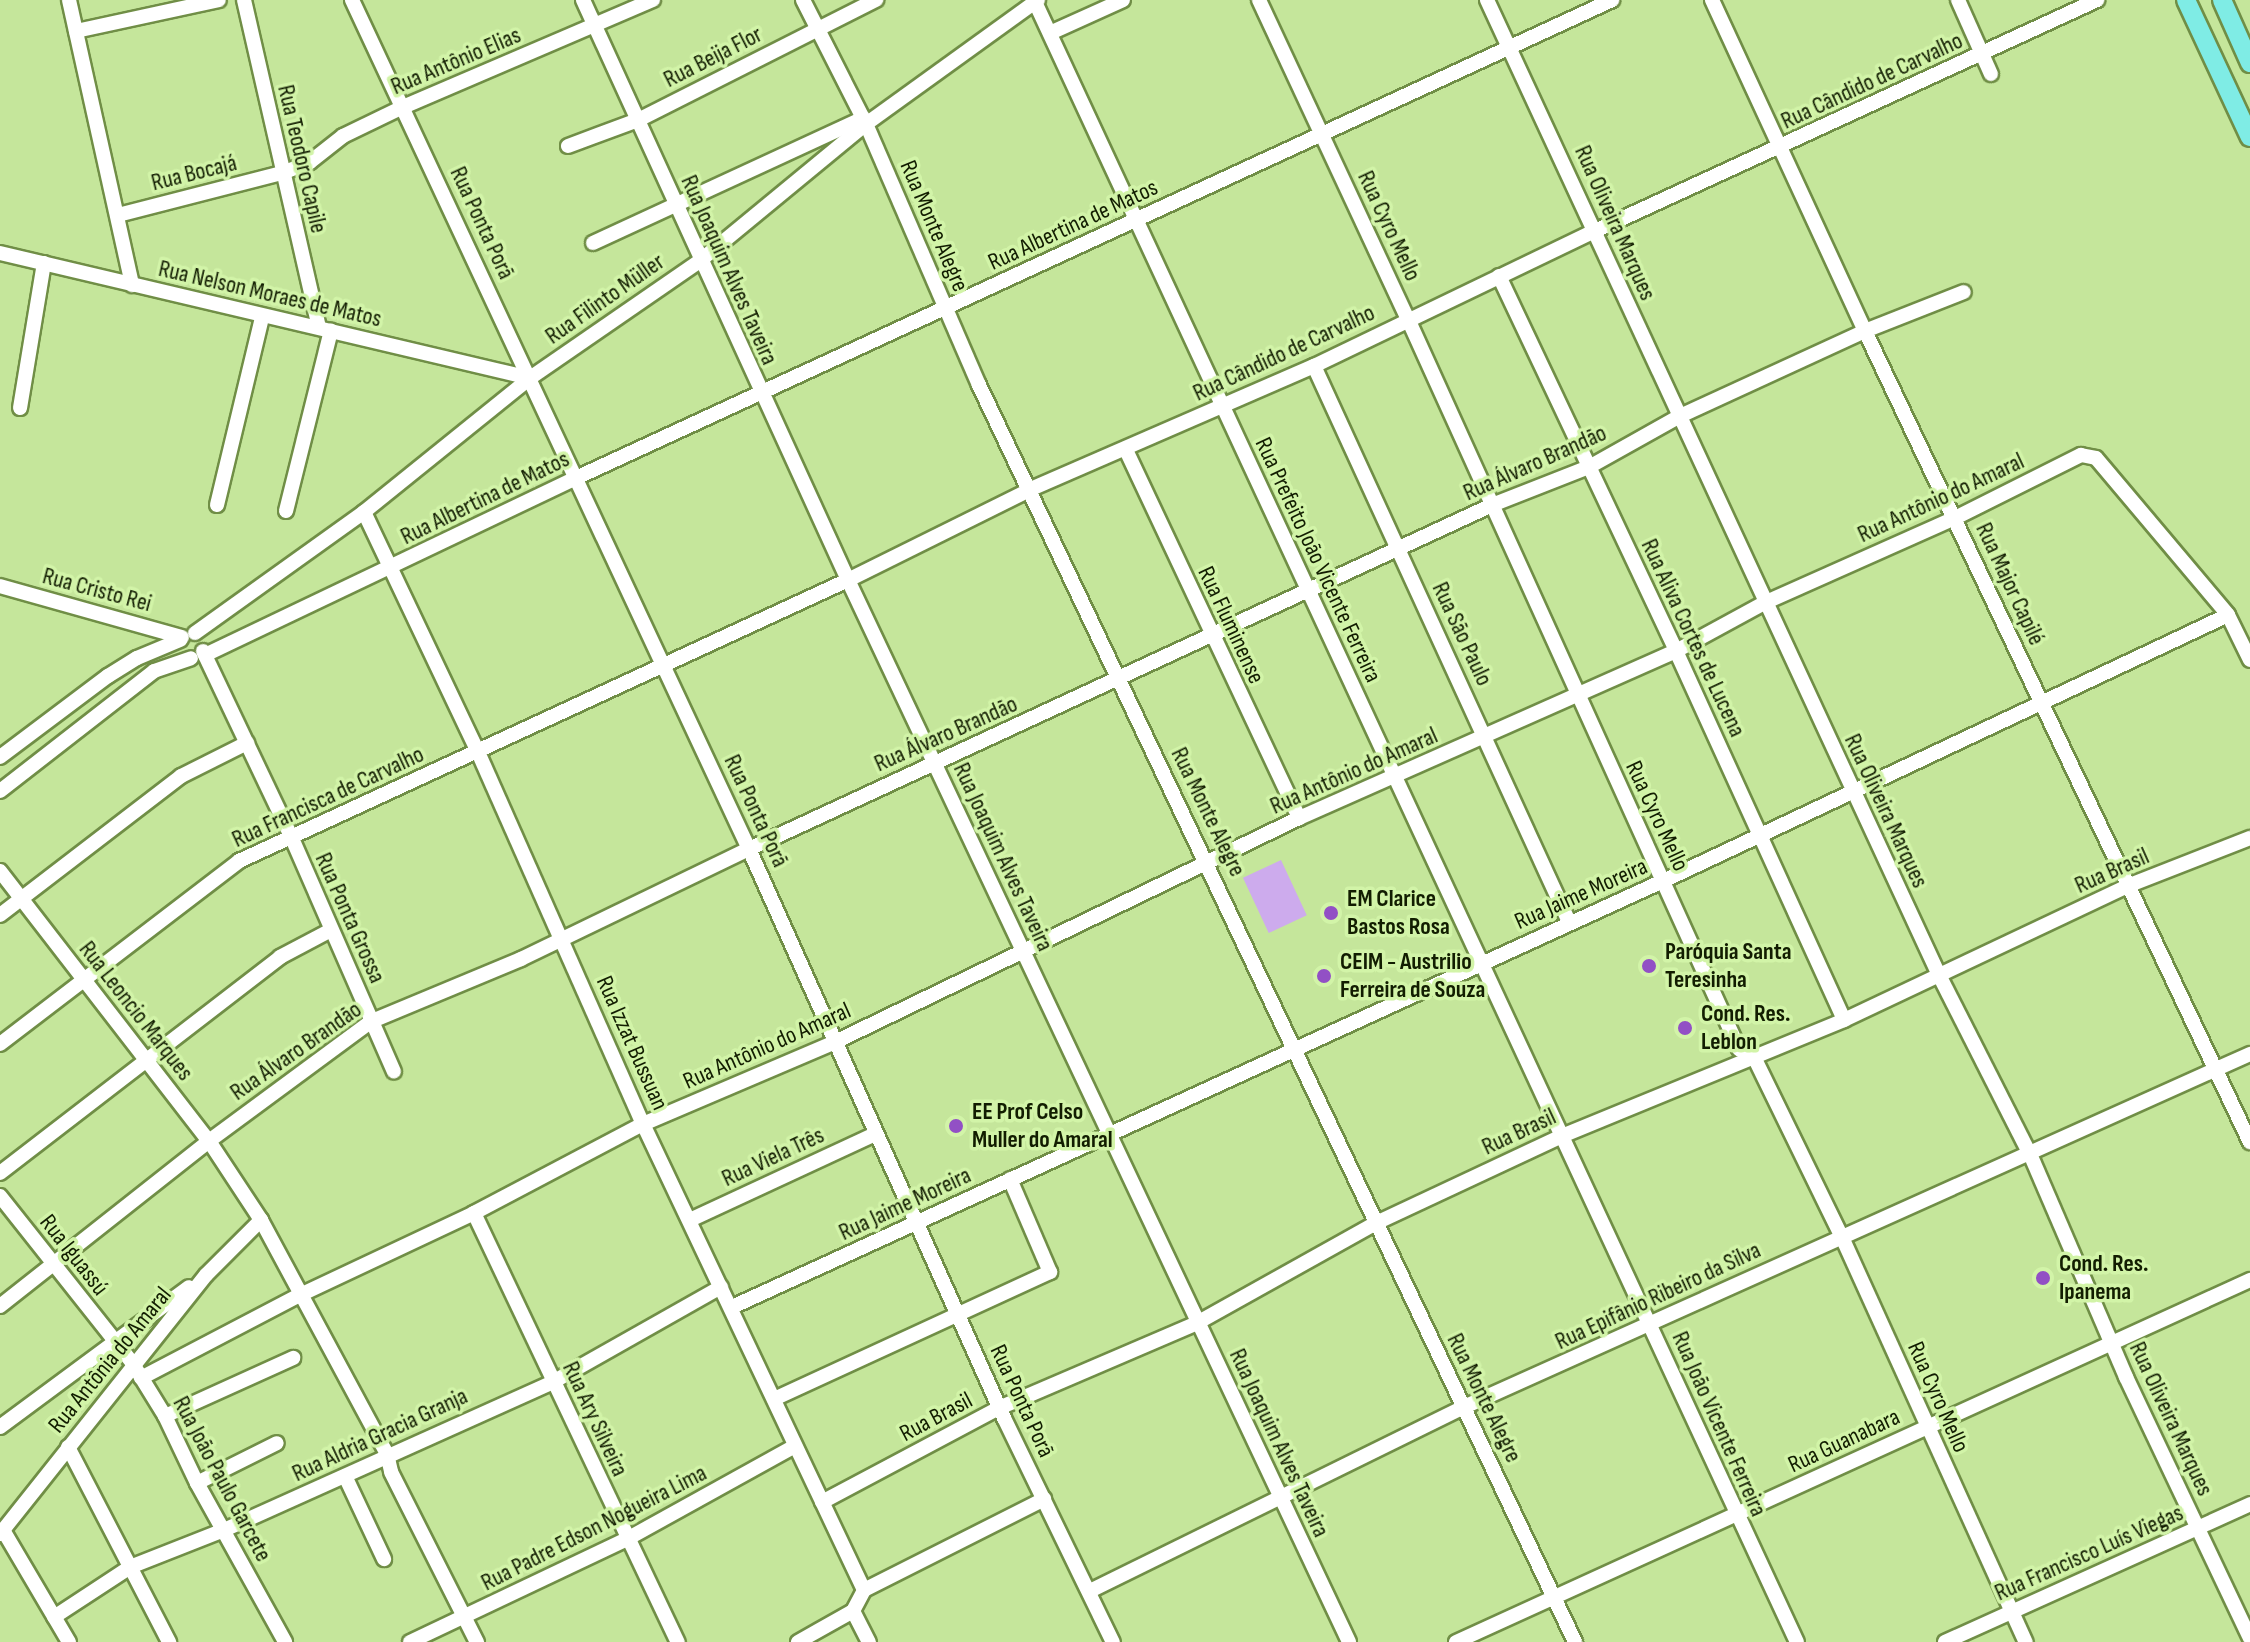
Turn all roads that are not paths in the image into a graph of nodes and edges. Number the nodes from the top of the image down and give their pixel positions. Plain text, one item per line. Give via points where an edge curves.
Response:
1 (69, 0) edge
2 (219, 0) edge
3 (244, 0) edge
4 (352, 0) edge
5 (583, 0) edge
6 (653, 0) edge
7 (803, 0) edge
8 (876, 0) edge
9 (1123, 0) edge
10 (1259, 0) edge
11 (1487, 0) edge
12 (1612, 0) edge
13 (1712, 0) edge
14 (1958, 0) edge
15 (2097, 0) edge
16 (2186, 0) edge
17 (2222, 0) edge
18 (1036, 1) edge
19 (595, 26) junction
20 (817, 29) junction
21 (76, 31) junction
22 (1050, 33) junction
23 (1510, 48) junction
24 (1982, 53) junction
25 (2250, 63) edge
26 (1991, 74) dead end
27 (403, 107) junction
28 (638, 120) junction
29 (865, 121) junction
30 (1321, 136) junction
31 (2250, 137) edge
32 (568, 146) dead end
33 (1779, 148) junction
34 (282, 173) junction
35 (677, 206) junction
36 (118, 215) junction
37 (1136, 220) junction
38 (1595, 231) junction
39 (593, 243) dead end
40 (0, 253) edge
41 (701, 260) junction
42 (44, 263) junction
43 (1499, 276) junction
44 (132, 285) junction
45 (1964, 292) dead end
46 (946, 308) junction
47 (262, 317) junction
48 (1408, 319) junction
49 (325, 329) junction
50 (1865, 331) junction
51 (1314, 366) junction
52 (530, 378) junction
53 (761, 394) junction
54 (1221, 406) junction
55 (20, 408) dead end
56 (1678, 417) junction
57 (1126, 450) junction
58 (1589, 467) junction
59 (578, 477) junction
60 (1031, 489) junction
61 (217, 505) dead end
62 (1492, 505) junction
63 (286, 511) dead end
64 (364, 512) junction
65 (1955, 518) junction
66 (1400, 550) junction
67 (391, 567) junction
68 (848, 580) junction
69 (0, 586) edge
70 (1308, 590) junction
71 (1764, 603) junction
72 (2228, 615) junction
73 (186, 637) junction
74 (1212, 637) junction
75 (1676, 651) junction
76 (200, 655) junction
77 (2250, 660) edge
78 (663, 662) junction
79 (1120, 679) junction
80 (1576, 694) junction
81 (2041, 702) junction
82 (1485, 737) junction
83 (247, 743) junction
84 (478, 752) junction
85 (0, 757) edge
86 (935, 763) junction
87 (1396, 778) junction
88 (1852, 789) junction
89 (0, 791) edge
90 (1299, 818) junction
91 (1759, 834) junction
92 (291, 836) junction
93 (2250, 838) edge
94 (749, 849) junction
95 (1208, 863) junction
96 (0, 871) edge
97 (1663, 881) junction
98 (2130, 885) junction
99 (21, 899) junction
100 (0, 915) edge
101 (1569, 922) junction
102 (331, 930) junction
103 (563, 939) junction
104 (1022, 951) junction
105 (1481, 963) junction
106 (1939, 975) junction
107 (83, 978) junction
108 (1844, 1020) junction
109 (372, 1021) junction
110 (835, 1042) junction
111 (0, 1044) edge
112 (1297, 1050) junction
113 (2250, 1054) edge
114 (1754, 1057) junction
115 (147, 1061) junction
116 (2216, 1069) junction
117 (394, 1072) dead end
118 (643, 1124) junction
119 (875, 1134) junction
120 (1107, 1135) junction
121 (1564, 1135) junction
122 (209, 1141) junction
123 (2250, 1142) edge
124 (2030, 1154) junction
125 (0, 1173) edge
126 (1010, 1179) junction
127 (0, 1196) edge
128 (474, 1213) junction
129 (261, 1220) junction
130 (690, 1220) junction
131 (1376, 1223) junction
132 (916, 1225) junction
133 (1841, 1235) junction
134 (55, 1265) junction
135 (206, 1275) junction
136 (2250, 1280) edge
137 (721, 1287) junction
138 (300, 1295) junction
139 (0, 1306) edge
140 (732, 1307) junction
141 (958, 1315) junction
142 (1197, 1323) junction
143 (1651, 1326) junction
144 (113, 1340) junction
145 (2110, 1343) junction
146 (293, 1358) dead end
147 (133, 1364) junction
148 (141, 1378) junction
149 (553, 1382) junction
150 (774, 1399) junction
151 (1464, 1407) junction
152 (999, 1408) junction
153 (165, 1416) junction
154 (0, 1427) edge
155 (1926, 1427) junction
156 (277, 1443) dead end
157 (795, 1446) junction
158 (68, 1447) junction
159 (387, 1454) junction
160 (345, 1476) junction
161 (197, 1483) junction
162 (1281, 1498) junction
163 (1044, 1499) junction
164 (822, 1502) junction
165 (2250, 1504) edge
166 (1736, 1516) junction
167 (2198, 1527) junction
168 (224, 1530) junction
169 (2, 1532) edge
170 (627, 1539) junction
171 (384, 1559) dead end
172 (130, 1567) junction
173 (864, 1590) junction
174 (1090, 1591) junction
175 (1553, 1596) junction
176 (853, 1611) junction
177 (2013, 1612) junction
178 (54, 1617) junction
179 (465, 1619) junction
180 (2250, 1638) edge
181 (69, 1642) edge
182 (169, 1642) edge
183 (285, 1642) edge
184 (410, 1642) edge
185 (477, 1642) edge
186 (678, 1642) edge
187 (798, 1642) edge
188 (869, 1642) edge
189 (1113, 1642) edge
190 (1349, 1642) edge
191 (1456, 1642) edge
192 (1575, 1642) edge
193 (1797, 1642) edge
194 (1945, 1642) edge
195 (2026, 1642) edge

1 - 21 street
2 - 21 street
3 - 34 street, Rua Teodoro Capile
4 - 27 street, Rua Ponta Porã
5 - 19 street, Rua Joaquim Alves Taveira
6 - 19 street, Rua Antônio Elias
7 - 20 street, Rua Monte Alegre
8 - 20 street, Rua Beija Flor
9 - 22 street
10 - 30 street, Rua Cyro Mello
11 - 23 street, Rua Oliveira Marques
12 - 23 street, Rua Albertina de Matos
13 - 33 street, Rua Major Capilé
14 - 24 street
15 - 24 street, Rua Cândido de Carvalho
16 - 31 main road
17 - 25 main road
18 - 22 street, Rua Prefeito João Vicente Ferreira
18 - 29 street, Rua Filinto Müller
19 - 27 street, Rua Antônio Elias
19 - 28 street, Rua Joaquim Alves Taveira
20 - 28 street, Rua Beija Flor
20 - 29 street, Rua Monte Alegre
21 - 36 street
22 - 37 street, Rua Prefeito João Vicente Ferreira
23 - 30 street, Rua Albertina de Matos
23 - 38 street, Rua Oliveira Marques
24 - 26 street
24 - 33 street, Rua Cândido de Carvalho
27 - 34 street, Rua Antônio Elias
27 - 52 street, Rua Ponta Porã
28 - 32 street, Rua Beija Flor
28 - 35 street, Rua Joaquim Alves Taveira
29 - 35 street
29 - 41 street, Rua Filinto Müller
29 - 46 street, Rua Monte Alegre
30 - 37 street, Rua Albertina de Matos
30 - 48 street, Rua Cyro Mello
33 - 38 street, Rua Cândido de Carvalho
33 - 50 street, Rua Major Capilé
34 - 36 street, Rua Bocajá
34 - 49 street, Rua Teodoro Capile
35 - 39 street
35 - 41 street, Rua Joaquim Alves Taveira
36 - 44 street
37 - 46 street, Rua Albertina de Matos
37 - 54 street, Rua Prefeito João Vicente Ferreira
38 - 43 street, Rua Cândido de Carvalho
38 - 56 street, Rua Oliveira Marques
40 - 42 street, Rua Nelson Moraes de Matos
41 - 52 street, Rua Filinto Müller
41 - 53 street, Rua Joaquim Alves Taveira
42 - 44 street, Rua Nelson Moraes de Matos
42 - 55 street
43 - 48 street, Rua Cândido de Carvalho
43 - 58 street, Rua Aliva Cortes de Lucena
44 - 47 street, Rua Nelson Moraes de Matos
45 - 50 street, Rua Álvaro Brandão
46 - 53 street, Rua Albertina de Matos
46 - 60 street, Rua Monte Alegre
47 - 49 street, Rua Nelson Moraes de Matos
47 - 61 street
48 - 51 street, Rua Cândido de Carvalho
48 - 62 street, Rua Cyro Mello
49 - 52 street, Rua Nelson Moraes de Matos
49 - 63 street
50 - 56 street, Rua Álvaro Brandão
50 - 65 street, Rua Major Capilé
51 - 54 street, Rua Cândido de Carvalho
51 - 66 street, Rua São Paulo
52 - 59 street, Rua Ponta Porã
52 - 64 street, Rua Filinto Müller
53 - 59 street, Rua Albertina de Matos
53 - 68 street, Rua Joaquim Alves Taveira
54 - 57 street, Rua Cândido de Carvalho
54 - 70 street, Rua Prefeito João Vicente Ferreira
56 - 58 street, Rua Álvaro Brandão
56 - 71 street, Rua Oliveira Marques
57 - 60 street, Rua Cândido de Carvalho
57 - 74 street, Rua Fluminense
58 - 62 street, Rua Álvaro Brandão
58 - 75 street, Rua Aliva Cortes de Lucena
59 - 67 street, Rua Albertina de Matos
59 - 78 street, Rua Ponta Porã
60 - 68 street, Rua Cândido de Carvalho
60 - 79 street, Rua Monte Alegre
62 - 66 street, Rua Álvaro Brandão
62 - 80 street, Rua Cyro Mello
64 - 67 street, Rua Izzat Bussuan
64 - 73 street, Rua Filinto Müller
65 - 71 street, Rua Antônio do Amaral
65 - 72 street, Rua Antônio do Amaral via 2081,455 2096,458
65 - 81 street, Rua Major Capilé
66 - 70 street, Rua Álvaro Brandão
66 - 82 street, Rua São Paulo
67 - 76 street, Rua Albertina de Matos
67 - 84 street, Rua Izzat Bussuan
68 - 78 street, Rua Cândido de Carvalho
68 - 86 street, Rua Joaquim Alves Taveira
69 - 73 street, Rua Cristo Rei
70 - 74 street, Rua Álvaro Brandão
70 - 87 street, Rua Prefeito João Vicente Ferreira
71 - 75 street, Rua Antônio do Amaral
71 - 88 street, Rua Oliveira Marques
72 - 77 street
72 - 81 street, Rua Jaime Moreira
73 - 76 street, Rua Ponta Grossa via 204,642
73 - 76 street, Rua Ponta Grossa via 182,654
73 - 85 street, Rua Filinto Müller via 108,676
74 - 79 street, Rua Álvaro Brandão
74 - 90 street, Rua Fluminense
75 - 80 street, Rua Antônio do Amaral
75 - 91 street, Rua Aliva Cortes de Lucena
76 - 83 street, Rua Ponta Grossa
76 - 89 street, Rua Albertina de Matos via 154,671
78 - 84 street, Rua Francisca de Carvalho
78 - 94 street, Rua Ponta Porã
79 - 86 street, Rua Álvaro Brandão
79 - 95 street, Rua Monte Alegre
80 - 82 street, Rua Antônio do Amaral
80 - 97 street, Rua Cyro Mello
81 - 88 street, Rua Jaime Moreira
81 - 98 street, Rua Major Capilé
82 - 87 street, Rua Antônio do Amaral
82 - 101 street, Rua São Paulo
83 - 92 street, Rua Ponta Grossa
83 - 99 street via 181,776
84 - 92 street, Rua Francisca de Carvalho
84 - 103 street, Rua Izzat Bussuan
86 - 94 street, Rua Álvaro Brandão
86 - 104 street, Rua Joaquim Alves Taveira
87 - 90 street, Rua Antônio do Amaral
87 - 105 street, Rua Prefeito João Vicente Ferreira
88 - 91 street, Rua Jaime Moreira
88 - 106 street, Rua Oliveira Marques
90 - 95 street, Rua Antônio do Amaral
91 - 97 street, Rua Jaime Moreira
91 - 108 street, Rua Aliva Cortes de Lucena
92 - 102 street, Rua Ponta Grossa
92 - 107 street, Rua Francisca de Carvalho via 239,861
93 - 98 street, Rua Brasil
94 - 103 street, Rua Álvaro Brandão
94 - 110 street, Rua Ponta Porã
95 - 104 street, Rua Antônio do Amaral
95 - 112 street, Rua Monte Alegre
96 - 99 street, Rua Leoncio Marques
97 - 101 street, Rua Jaime Moreira
97 - 114 street, Rua Cyro Mello via 1739,1049
98 - 106 street, Rua Brasil
98 - 116 street, Rua Major Capilé
99 - 100 street
99 - 107 street, Rua Leoncio Marques
101 - 105 street, Rua Jaime Moreira
102 - 109 street, Rua Ponta Grossa
102 - 115 street via 280,957
103 - 109 street, Rua Álvaro Brandão
103 - 118 street, Rua Izzat Bussuan
104 - 110 street, Rua Antônio do Amaral
104 - 120 street, Rua Joaquim Alves Taveira
105 - 112 street, Rua Jaime Moreira
105 - 121 street, Rua Prefeito João Vicente Ferreira
106 - 108 street, Rua Brasil
106 - 124 street, Rua Oliveira Marques
107 - 111 street, Rua Francisca de Carvalho
107 - 115 street, Rua Leoncio Marques
108 - 114 street, Rua Brasil
109 - 117 street, Rua Ponta Grossa
109 - 122 street, Rua Álvaro Brandão
110 - 118 street, Rua Antônio do Amaral
110 - 119 street, Rua Ponta Porã
112 - 120 street, Rua Jaime Moreira
112 - 131 street, Rua Monte Alegre
113 - 116 street, Rua Epifânio Ribeiro da Silva
114 - 121 street, Rua Brasil
114 - 133 street, Rua Cyro Mello
115 - 122 street, Rua Leoncio Marques
115 - 125 street
116 - 123 street, Rua Major Capilé
116 - 124 street, Rua Epifânio Ribeiro da Silva
118 - 128 street, Rua Antônio do Amaral
118 - 130 street, Rua Izzat Bussuan
119 - 130 street, Rua Viela Três
119 - 132 street, Rua Ponta Porã
120 - 126 street, Rua Jaime Moreira
120 - 142 street, Rua Joaquim Alves Taveira
121 - 131 street, Rua Brasil
121 - 143 street, Rua João Vicente Ferreira
122 - 129 street, Rua Leoncio Marques
122 - 134 street, Rua Álvaro Brandão
124 - 133 street, Rua Epifânio Ribeiro da Silva
124 - 145 street, Rua Oliveira Marques
126 - 132 street, Rua Jaime Moreira
126 - 141 street via 1050,1272
127 - 134 street, Rua Iguassú
128 - 138 street, Rua Antônio do Amaral
128 - 149 street, Rua Ary Silveira
129 - 135 street, Rua Antônia do Amaral
129 - 138 street, Rua Leoncio Marques
130 - 137 street, Rua Izzat Bussuan
131 - 142 street, Rua Brasil
131 - 151 street, Rua Monte Alegre
132 - 140 street, Rua Jaime Moreira
132 - 141 street, Rua Ponta Porã
133 - 143 street, Rua Epifânio Ribeiro da Silva
133 - 155 street, Rua Cyro Mello
134 - 139 street, Rua Álvaro Brandão
134 - 144 street, Rua Iguassú
135 - 144 street
135 - 147 street, Rua Antônia do Amaral
136 - 145 street, Rua Guanabara
137 - 140 street, Rua Izzat Bussuan
137 - 149 street, Rua Aldria Gracia Granja
138 - 148 street, Rua Antônio do Amaral
138 - 159 street, Rua Leoncio Marques
140 - 150 street, Rua Izzat Bussuan
141 - 150 street
141 - 152 street, Rua Ponta Porã
142 - 152 street, Rua Brasil
142 - 162 street, Rua Joaquim Alves Taveira
143 - 151 street, Rua Epifânio Ribeiro da Silva
143 - 166 street, Rua João Vicente Ferreira
144 - 147 street, Rua João Paulo Garcete
144 - 154 street
145 - 155 street, Rua Guanabara
145 - 167 street, Rua Oliveira Marques
146 - 153 street
147 - 148 street, Rua João Paulo Garcete
147 - 158 street, Rua Antônia do Amaral
148 - 153 street, Rua João Paulo Garcete
149 - 159 street, Rua Aldria Gracia Granja
149 - 170 street, Rua Ary Silveira
150 - 157 street, Rua Izzat Bussuan
151 - 162 street, Rua Epifânio Ribeiro da Silva
151 - 175 street, Rua Monte Alegre
152 - 163 street, Rua Ponta Porã
152 - 164 street, Rua Brasil
153 - 161 street, Rua João Paulo Garcete
155 - 166 street, Rua Guanabara
155 - 177 street, Rua Cyro Mello
156 - 161 street
157 - 164 street, Rua Izzat Bussuan
157 - 170 street, Rua Padre Edson Nogueira Lima
158 - 169 street, Rua Antônia do Amaral
158 - 172 street
159 - 160 street, Rua Aldria Gracia Granja
159 - 179 street, Rua Leoncio Marques via 391,1472
160 - 168 street, Rua Aldria Gracia Granja
160 - 171 street
161 - 168 street, Rua João Paulo Garcete
162 - 174 street, Rua Epifânio Ribeiro da Silva
162 - 190 street, Rua Joaquim Alves Taveira
163 - 173 street
163 - 174 street, Rua Ponta Porã
164 - 173 street, Rua Izzat Bussuan
165 - 167 street, Rua Francisco Luís Viegas
166 - 175 street, Rua Guanabara
166 - 193 street, Rua João Vicente Ferreira
167 - 177 street, Rua Francisco Luís Viegas
167 - 180 street, Rua Oliveira Marques
168 - 172 street, Rua Aldria Gracia Granja
168 - 183 street, Rua João Paulo Garcete
169 - 178 street
170 - 179 street, Rua Padre Edson Nogueira Lima
170 - 186 street, Rua Ary Silveira
172 - 178 street, Rua Aldria Gracia Granja
172 - 182 street
173 - 176 street
174 - 189 street, Rua Ponta Porã
175 - 191 street, Rua Guanabara
175 - 192 street, Rua Monte Alegre
176 - 187 street
176 - 188 street
177 - 194 street, Rua Francisco Luís Viegas
177 - 195 street, Rua Cyro Mello
178 - 181 street
179 - 184 street, Rua Padre Edson Nogueira Lima
179 - 185 street, Rua Leoncio Marques

